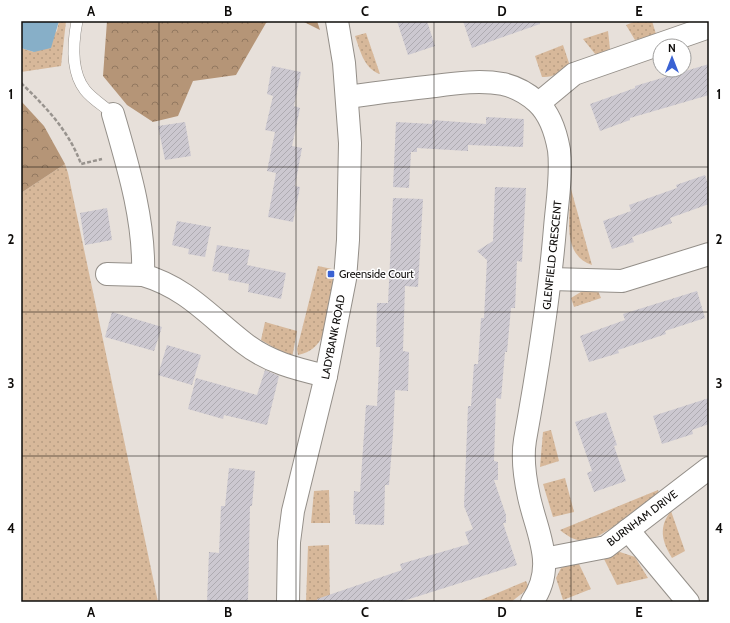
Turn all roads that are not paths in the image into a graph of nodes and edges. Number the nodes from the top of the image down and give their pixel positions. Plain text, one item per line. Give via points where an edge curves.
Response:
1 (77, 21) edge
2 (337, 21) edge
3 (709, 27) edge
4 (347, 96) junction
5 (539, 103) junction
6 (113, 114) joint
7 (709, 254) edge
8 (107, 274) dead end
9 (143, 275) junction
10 (550, 279) junction
11 (326, 376) junction
12 (709, 468) edge
13 (628, 530) junction
14 (544, 559) junction
15 (288, 602) edge
16 (532, 602) edge
17 (688, 602) edge

1 - 6 lane via 74,37 75,67 85,89
2 - 4 street, LADYBANK ROAD
3 - 5 street via 574,74
4 - 5 street, GLENFIELD CRESCENT via 483,83 502,84 518,89
4 - 11 street, LADYBANK ROAD via 349,172 345,279
5 - 10 street, GLENFIELD CRESCENT via 551,122 559,150
6 - 9 street via 139,221 144,253
7 - 10 street via 622,281
8 - 9 street
9 - 11 street via 174,286 244,344 263,356 292,368
10 - 14 street, GLENFIELD CRESCENT via 539,365 524,446 529,497
11 - 15 street, LADYBANK ROAD via 293,511 289,542
12 - 13 street, BURNHAM DRIVE
13 - 14 street, BURNHAM DRIVE via 606,546
13 - 17 street
14 - 16 street, GLENFIELD CRESCENT via 542,584

